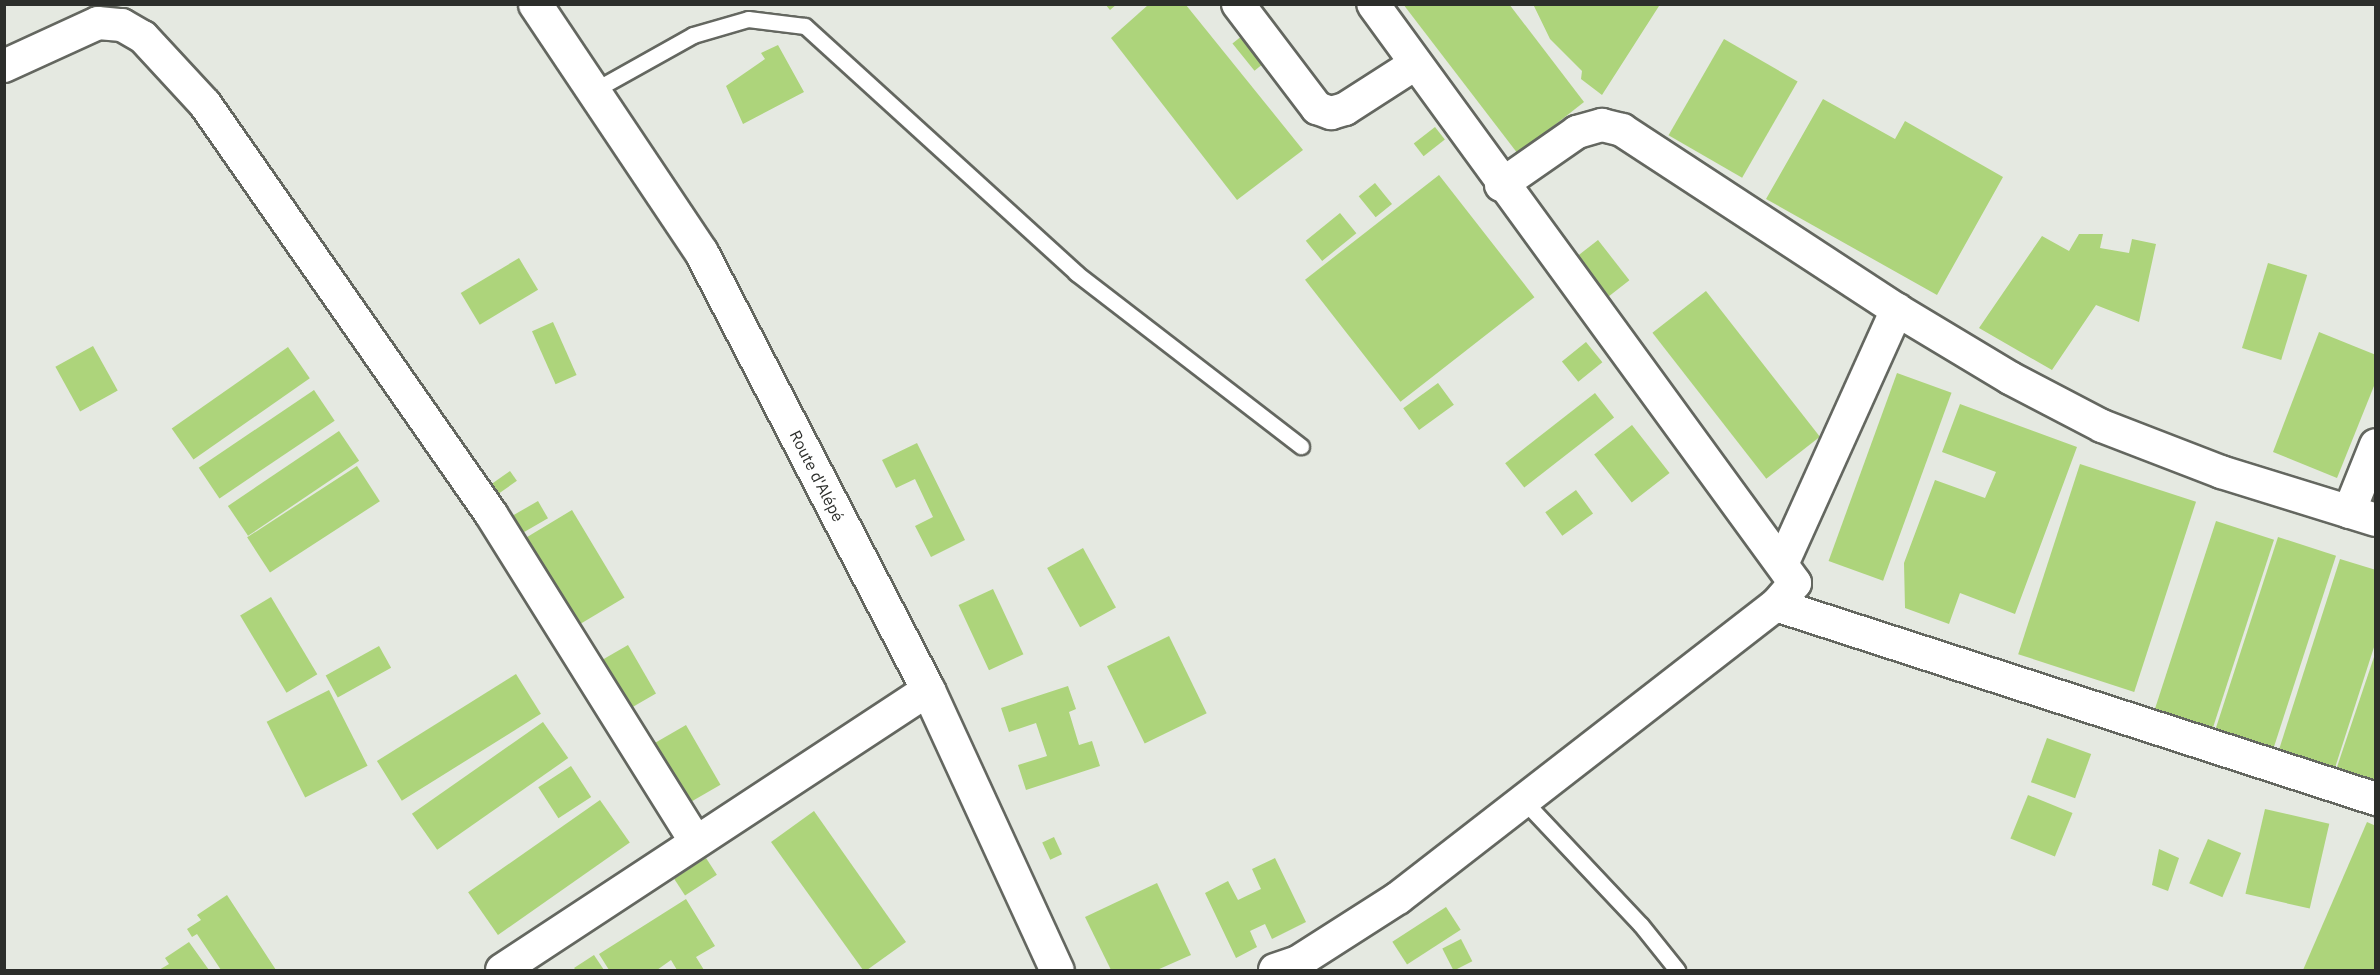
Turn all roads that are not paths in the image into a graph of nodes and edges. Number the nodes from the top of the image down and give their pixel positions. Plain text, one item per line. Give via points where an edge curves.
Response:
1 (535, 4) edge
2 (1238, 4) edge
3 (1373, 4) edge
4 (1415, 64) junction
5 (4, 66) edge
6 (593, 91) junction
7 (1501, 185) junction
8 (1897, 310) junction
9 (2376, 445) edge
10 (1301, 446) dead end
11 (2362, 516) edge
12 (1783, 562) junction
13 (1776, 605) junction
14 (928, 690) junction
15 (2376, 799) edge
16 (1524, 801) junction
17 (695, 840) junction
18 (502, 970) edge
19 (1057, 970) edge
20 (1275, 970) edge
21 (1677, 970) edge

1 - 6 main road, Route d'Alépé
2 - 4 street via 1317,108 1331,113 1345,109
3 - 4 street
4 - 7 street
5 - 17 street via 98,23 122,25 143,37 205,104 491,514
6 - 10 lane via 693,35 748,19 805,26 1076,273
6 - 14 main road, Route d'Alépé via 701,252
7 - 8 street via 1577,132 1602,125 1622,130
7 - 12 street
8 - 11 street via 2010,378 2102,426 2221,472
8 - 12 street
9 - 11 street
12 - 13 street via 1795,584
13 - 15 street
13 - 16 street
14 - 17 street
14 - 19 main road, Route d'Alépé
16 - 20 street via 1398,898 1298,962
16 - 21 lane via 1641,925
17 - 18 street

